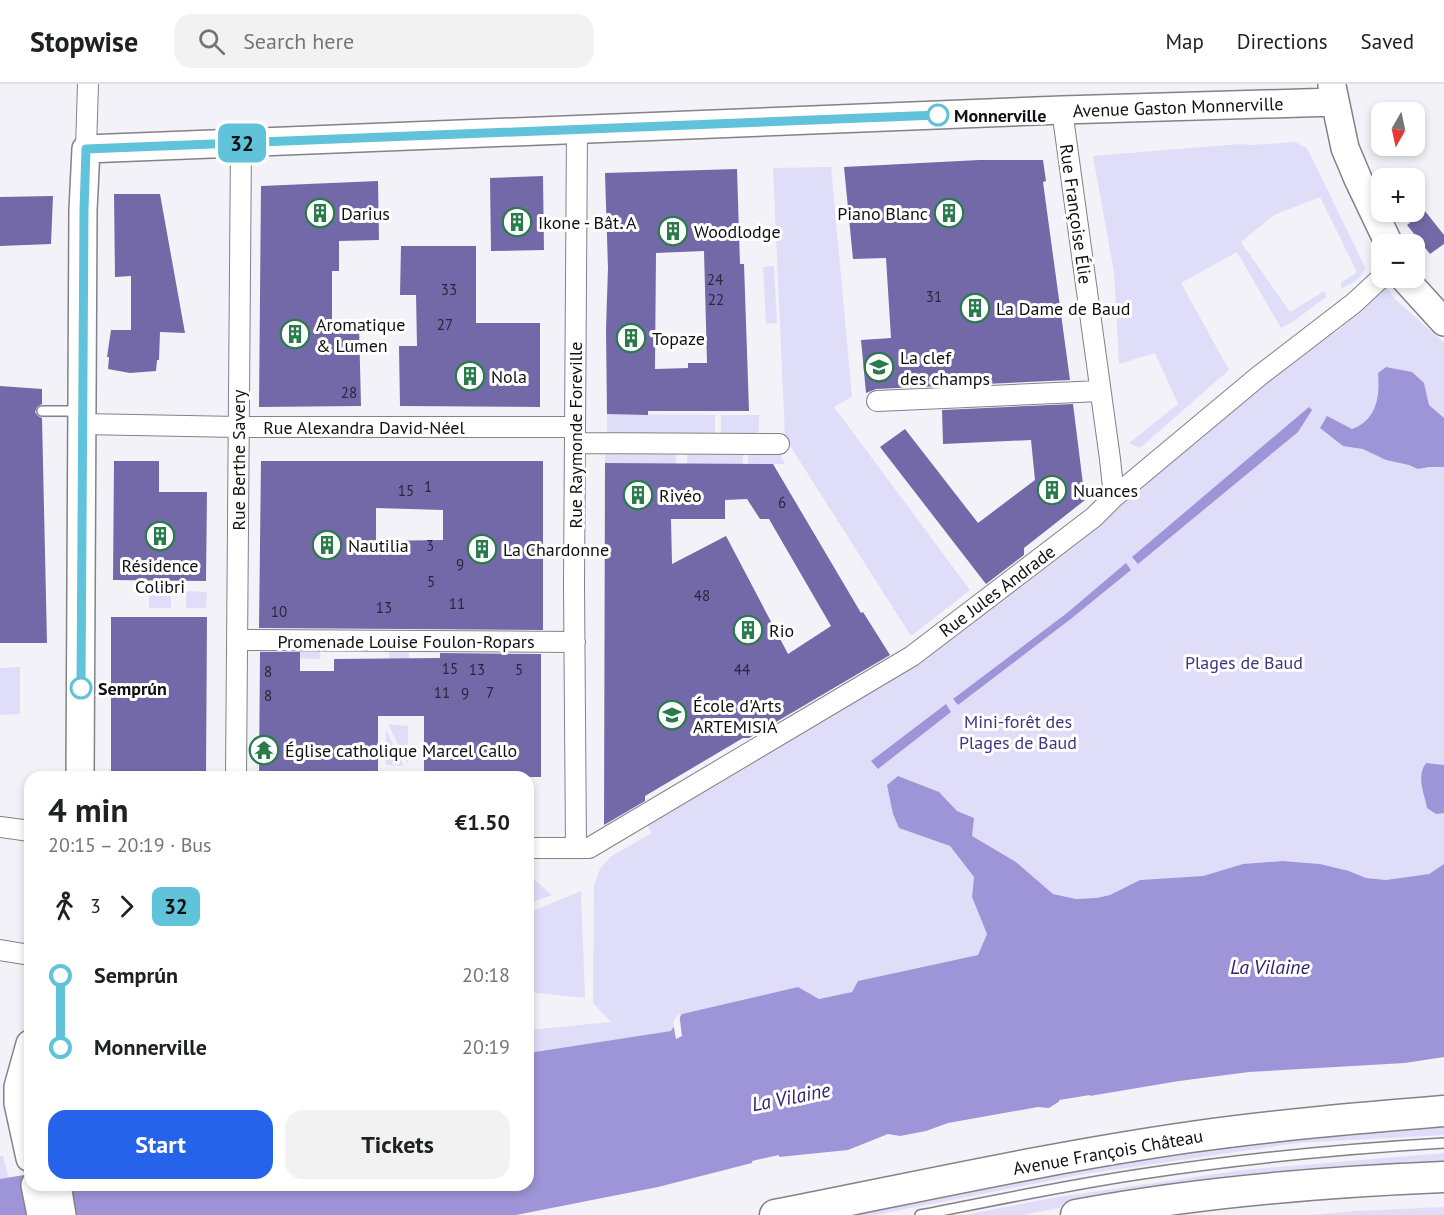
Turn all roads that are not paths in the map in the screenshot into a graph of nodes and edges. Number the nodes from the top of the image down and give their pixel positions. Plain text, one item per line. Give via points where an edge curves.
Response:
1 (88, 84) edge
2 (1333, 93) edge
3 (1062, 110) junction
4 (577, 129) junction
5 (241, 143) junction
6 (86, 149) junction
7 (1385, 234) edge
8 (1425, 284) edge
9 (1371, 288) edge
10 (1413, 288) edge
11 (1444, 307) edge
12 (1444, 322) edge
13 (1100, 391) junction
14 (877, 400) dead end
15 (42, 411) dead end
16 (82, 418) junction
17 (238, 427) junction
18 (575, 435) junction
19 (779, 444) dead end
20 (1114, 497) junction
21 (238, 640) junction
22 (575, 642) junction
23 (80, 771) edge
24 (236, 771) edge
25 (0, 827) edge
26 (24, 830) edge
27 (534, 848) edge
28 (576, 848) junction
29 (0, 950) edge
30 (24, 954) edge
31 (24, 1066) edge
32 (1444, 1111) edge
33 (24, 1131) edge
34 (1444, 1143) edge
35 (1444, 1177) edge
36 (36, 1191) edge
37 (58, 1191) edge
38 (40, 1215) edge
39 (62, 1215) edge
40 (775, 1215) edge
41 (920, 1215) edge
42 (1076, 1215) edge

1 - 6 street
2 - 3 street, Avenue Gaston Monnerville
2 - 7 street via 1345,148
3 - 4 street, Avenue Gaston Monnerville
3 - 13 street, Rue Françoise Élie
4 - 5 street, Avenue Gaston Monnerville
4 - 18 street, Rue Raymonde Foreville
5 - 6 street, Avenue Gaston Monnerville
5 - 17 street, Rue Berthe Savery
6 - 16 street
8 - 11 street
9 - 20 street, Rue Jules Andrade
10 - 12 street
13 - 14 street
13 - 20 street, Rue Françoise Élie
15 - 16 lane
16 - 17 street, Rue Alexandra David-Néel
16 - 23 street
17 - 18 street, Rue Alexandra David-Néel
17 - 21 street, Rue Berthe Savery
18 - 19 street, Rue Alexandra David-Néel
18 - 22 street, Rue Raymonde Foreville
20 - 28 street, Rue Jules Andrade via 1094,517 912,656 589,848
21 - 22 street, Promenade Louise Foulon-Ropars
21 - 24 street, Rue Berthe Savery
22 - 28 street, Rue Raymonde Foreville
25 - 26 street
27 - 28 street, Rue Jules Andrade
29 - 30 street
31 - 33 street via 18,1087
32 - 40 main road, Avenue François Château via 1299,1122 1189,1137
34 - 41 lane via 1218,1163
35 - 42 main road via 1350,1181 1217,1194
36 - 38 street
37 - 39 street

